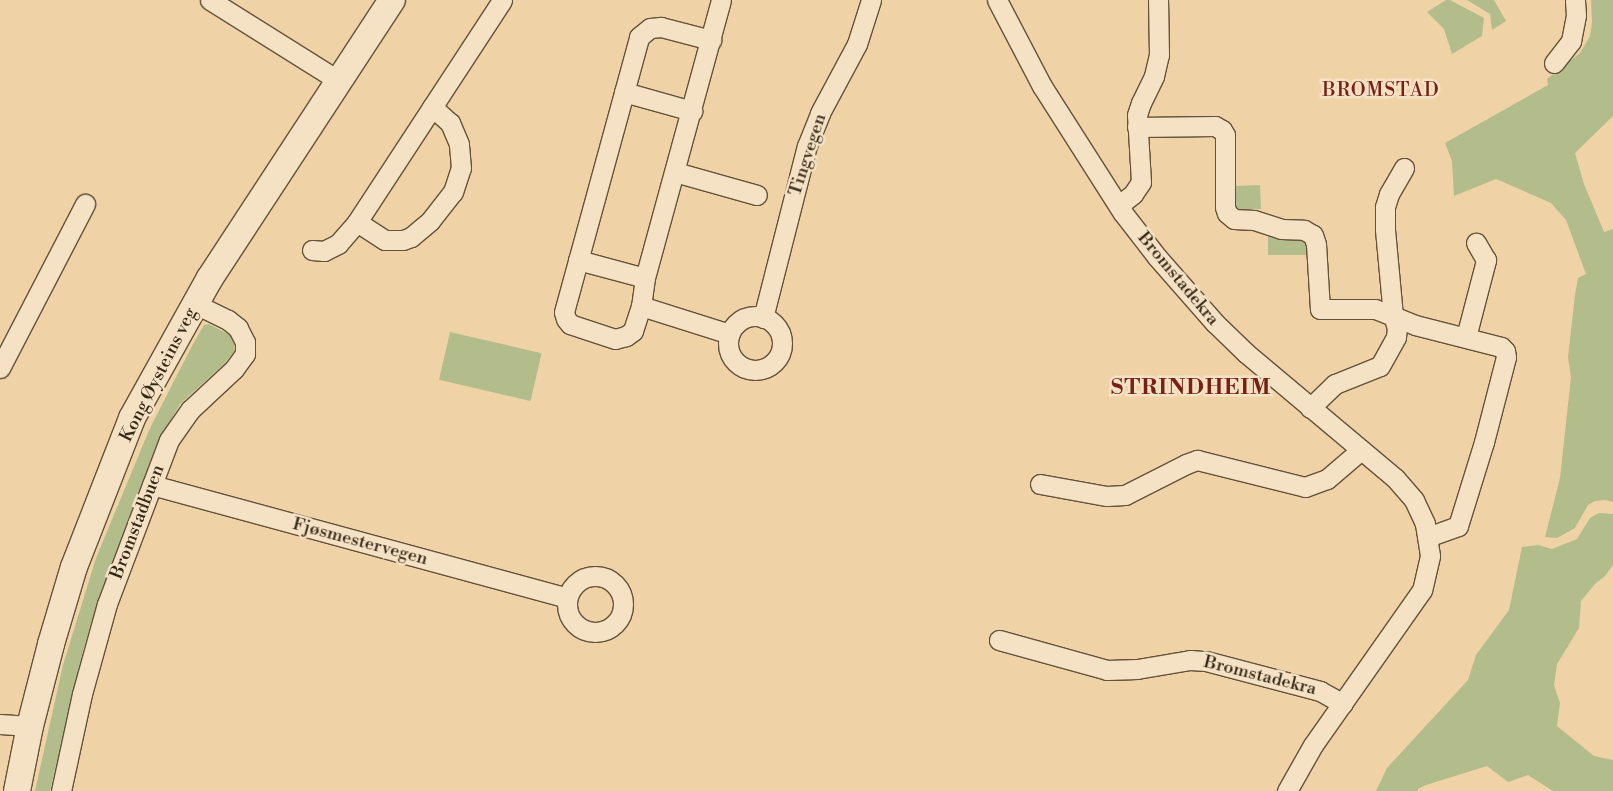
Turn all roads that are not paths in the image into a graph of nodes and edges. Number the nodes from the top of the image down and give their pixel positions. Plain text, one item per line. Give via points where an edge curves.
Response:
1 (210, 0) edge
2 (392, 0) edge
3 (502, 0) edge
4 (721, 0) edge
5 (871, 0) edge
6 (997, 0) edge
7 (1158, 0) edge
8 (1575, 0) edge
9 (712, 40) junction
10 (1554, 62) dead end
11 (339, 81) junction
12 (624, 92) junction
13 (432, 107) junction
14 (692, 111) junction
15 (1137, 127) junction
16 (1404, 168) dead end
17 (675, 172) junction
18 (757, 195) dead end
19 (85, 204) dead end
20 (1119, 205) junction
21 (357, 222) junction
22 (1476, 243) dead end
23 (312, 250) dead end
24 (578, 260) junction
25 (645, 278) junction
26 (195, 304) junction
27 (641, 306) junction
28 (1393, 316) junction
29 (763, 318) junction
30 (730, 334) junction
31 (1466, 338) junction
32 (0, 368) edge
33 (1310, 408) junction
34 (1360, 450) junction
35 (1040, 484) dead end
36 (152, 485) junction
37 (1428, 537) junction
38 (567, 598) dead end
39 (999, 640) dead end
40 (1343, 704) junction
41 (0, 724) edge
42 (30, 726) junction
43 (18, 791) edge
44 (61, 791) edge
45 (1287, 791) edge

1 - 11 street
2 - 11 main road, Kong Øysteins veg
3 - 13 street
4 - 9 street
5 - 29 street, Tingvegen via 857,44 820,113 807,146
6 - 20 street, Bromstadekra via 1042,86
7 - 15 street via 1159,55 1154,76 1141,102
8 - 10 street via 1571,41
9 - 12 street via 661,27 645,30 639,37
9 - 14 street
11 - 26 main road, Kong Øysteins veg
12 - 14 street
12 - 24 street
13 - 21 street
13 - 21 street via 450,123 459,144 461,168 453,192 430,221 403,240 385,240
14 - 17 street
15 - 20 street via 1141,182 1133,194
15 - 28 street via 1219,128 1224,135 1225,207 1230,216 1281,229 1304,230 1312,235 1316,244 1320,309 1375,308
16 - 28 street via 1389,194 1386,207
17 - 18 street
17 - 25 street
19 - 32 street
20 - 33 street, Bromstadekra via 1157,257 1215,323
21 - 23 street via 338,244 324,251
22 - 31 street via 1486,260
24 - 25 street
24 - 27 street via 564,312 570,324 615,339 633,331
25 - 27 street
26 - 36 street, Bromstadbuen via 238,328 245,342 245,354 178,425
26 - 42 main road, Kong Øysteins veg via 132,418 74,566
27 - 30 street
28 - 31 street
28 - 33 street via 1396,337 1380,366 1335,384
29 - 30 street via 742,320
29 - 30 street via 779,330 782,340 777,360 769,366 748,370 739,365 729,347
31 - 37 street via 1501,347 1506,357 1458,526
33 - 34 street, Bromstadekra
34 - 35 street via 1327,479 1305,487 1197,460 1125,495 1107,496
34 - 37 street, Bromstadekra via 1406,489 1420,512
36 - 38 street, Fjøsmestervegen
36 - 44 street, Bromstadbuen via 107,604 82,694
37 - 40 street, Bromstadekra via 1430,556 1422,590
39 - 40 street, Bromstadekra via 1107,670 1206,661 1320,691
40 - 45 street, Bromstadekra via 1312,745
41 - 42 street
42 - 43 main road, Kong Øysteins veg

